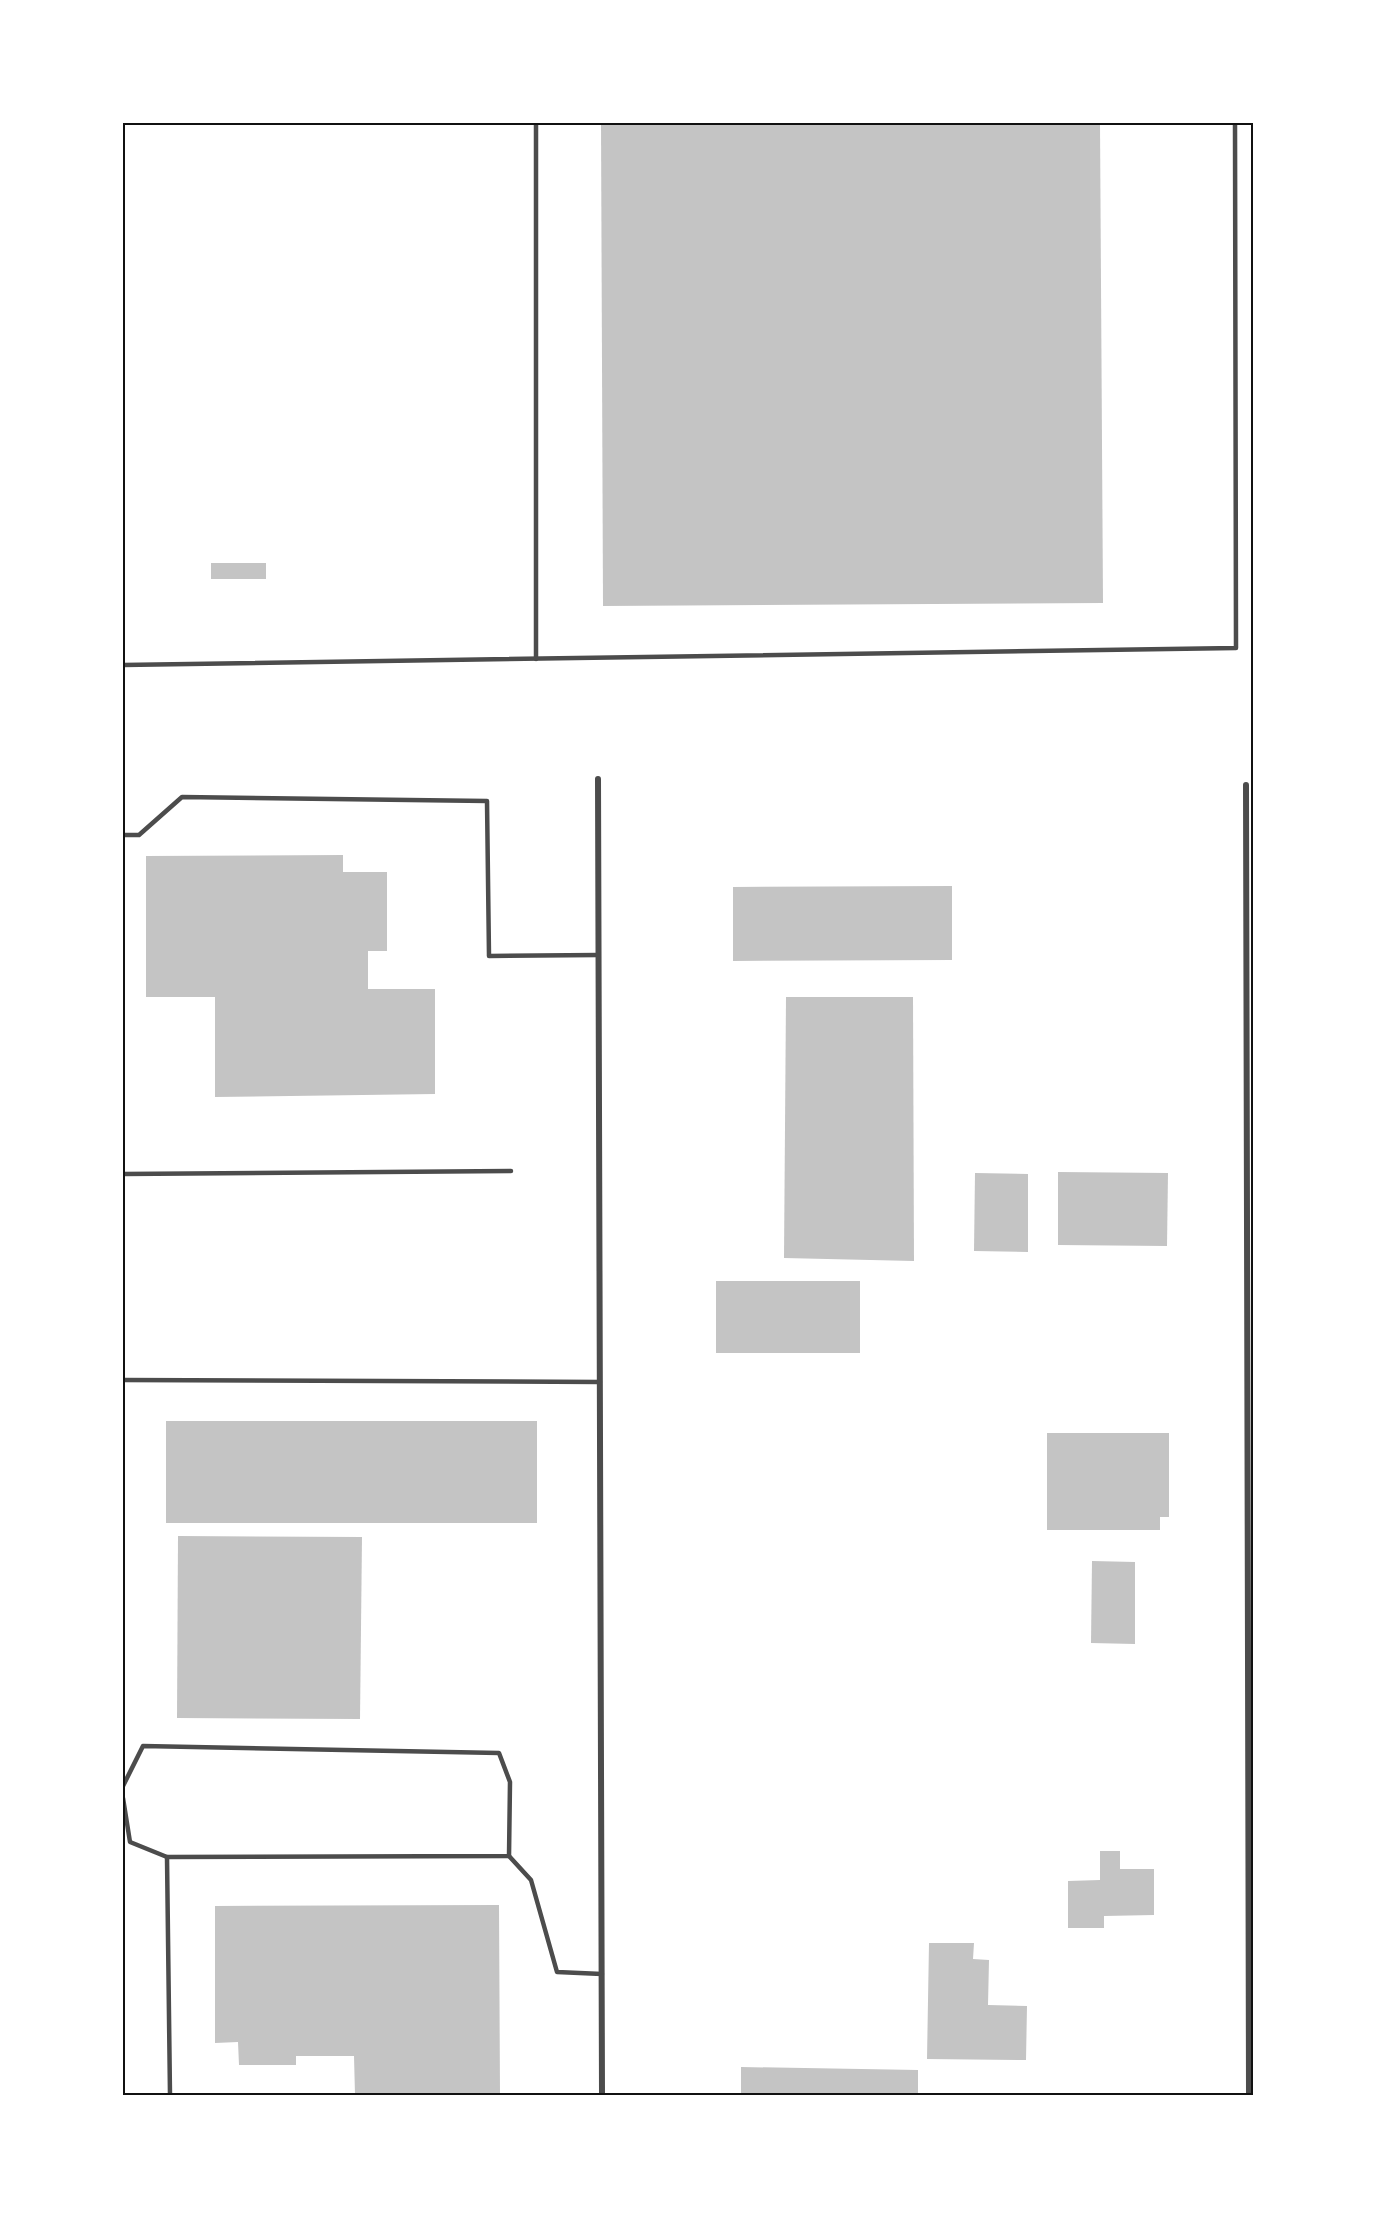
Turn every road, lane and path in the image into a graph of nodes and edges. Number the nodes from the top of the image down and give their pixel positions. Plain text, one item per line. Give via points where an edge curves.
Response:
1 (536, 123) edge
2 (1235, 123) edge
3 (537, 659) junction
4 (123, 665) edge
5 (598, 779) dead end
6 (1246, 785) dead end
7 (123, 835) edge
8 (598, 955) junction
9 (511, 1171) dead end
10 (123, 1174) edge
11 (123, 1380) edge
12 (600, 1382) junction
13 (1250, 1433) edge
14 (1251, 1585) edge
15 (123, 1786) edge
16 (123, 1798) edge
17 (509, 1856) junction
18 (167, 1857) junction
19 (602, 1974) junction
20 (170, 2095) edge
21 (602, 2095) edge
22 (1249, 2095) edge

1 - 3 lane
2 - 3 lane via 1236,648
3 - 4 lane
5 - 8 street
6 - 13 street
7 - 8 lane via 139,835 182,797 487,801 489,956
8 - 12 street
9 - 10 lane
11 - 12 lane
12 - 19 street
13 - 14 street
14 - 22 street
15 - 17 lane via 143,1746 499,1753 510,1782
16 - 18 lane via 130,1842
17 - 18 lane
17 - 19 lane via 531,1880 557,1972
18 - 20 lane
19 - 21 street

